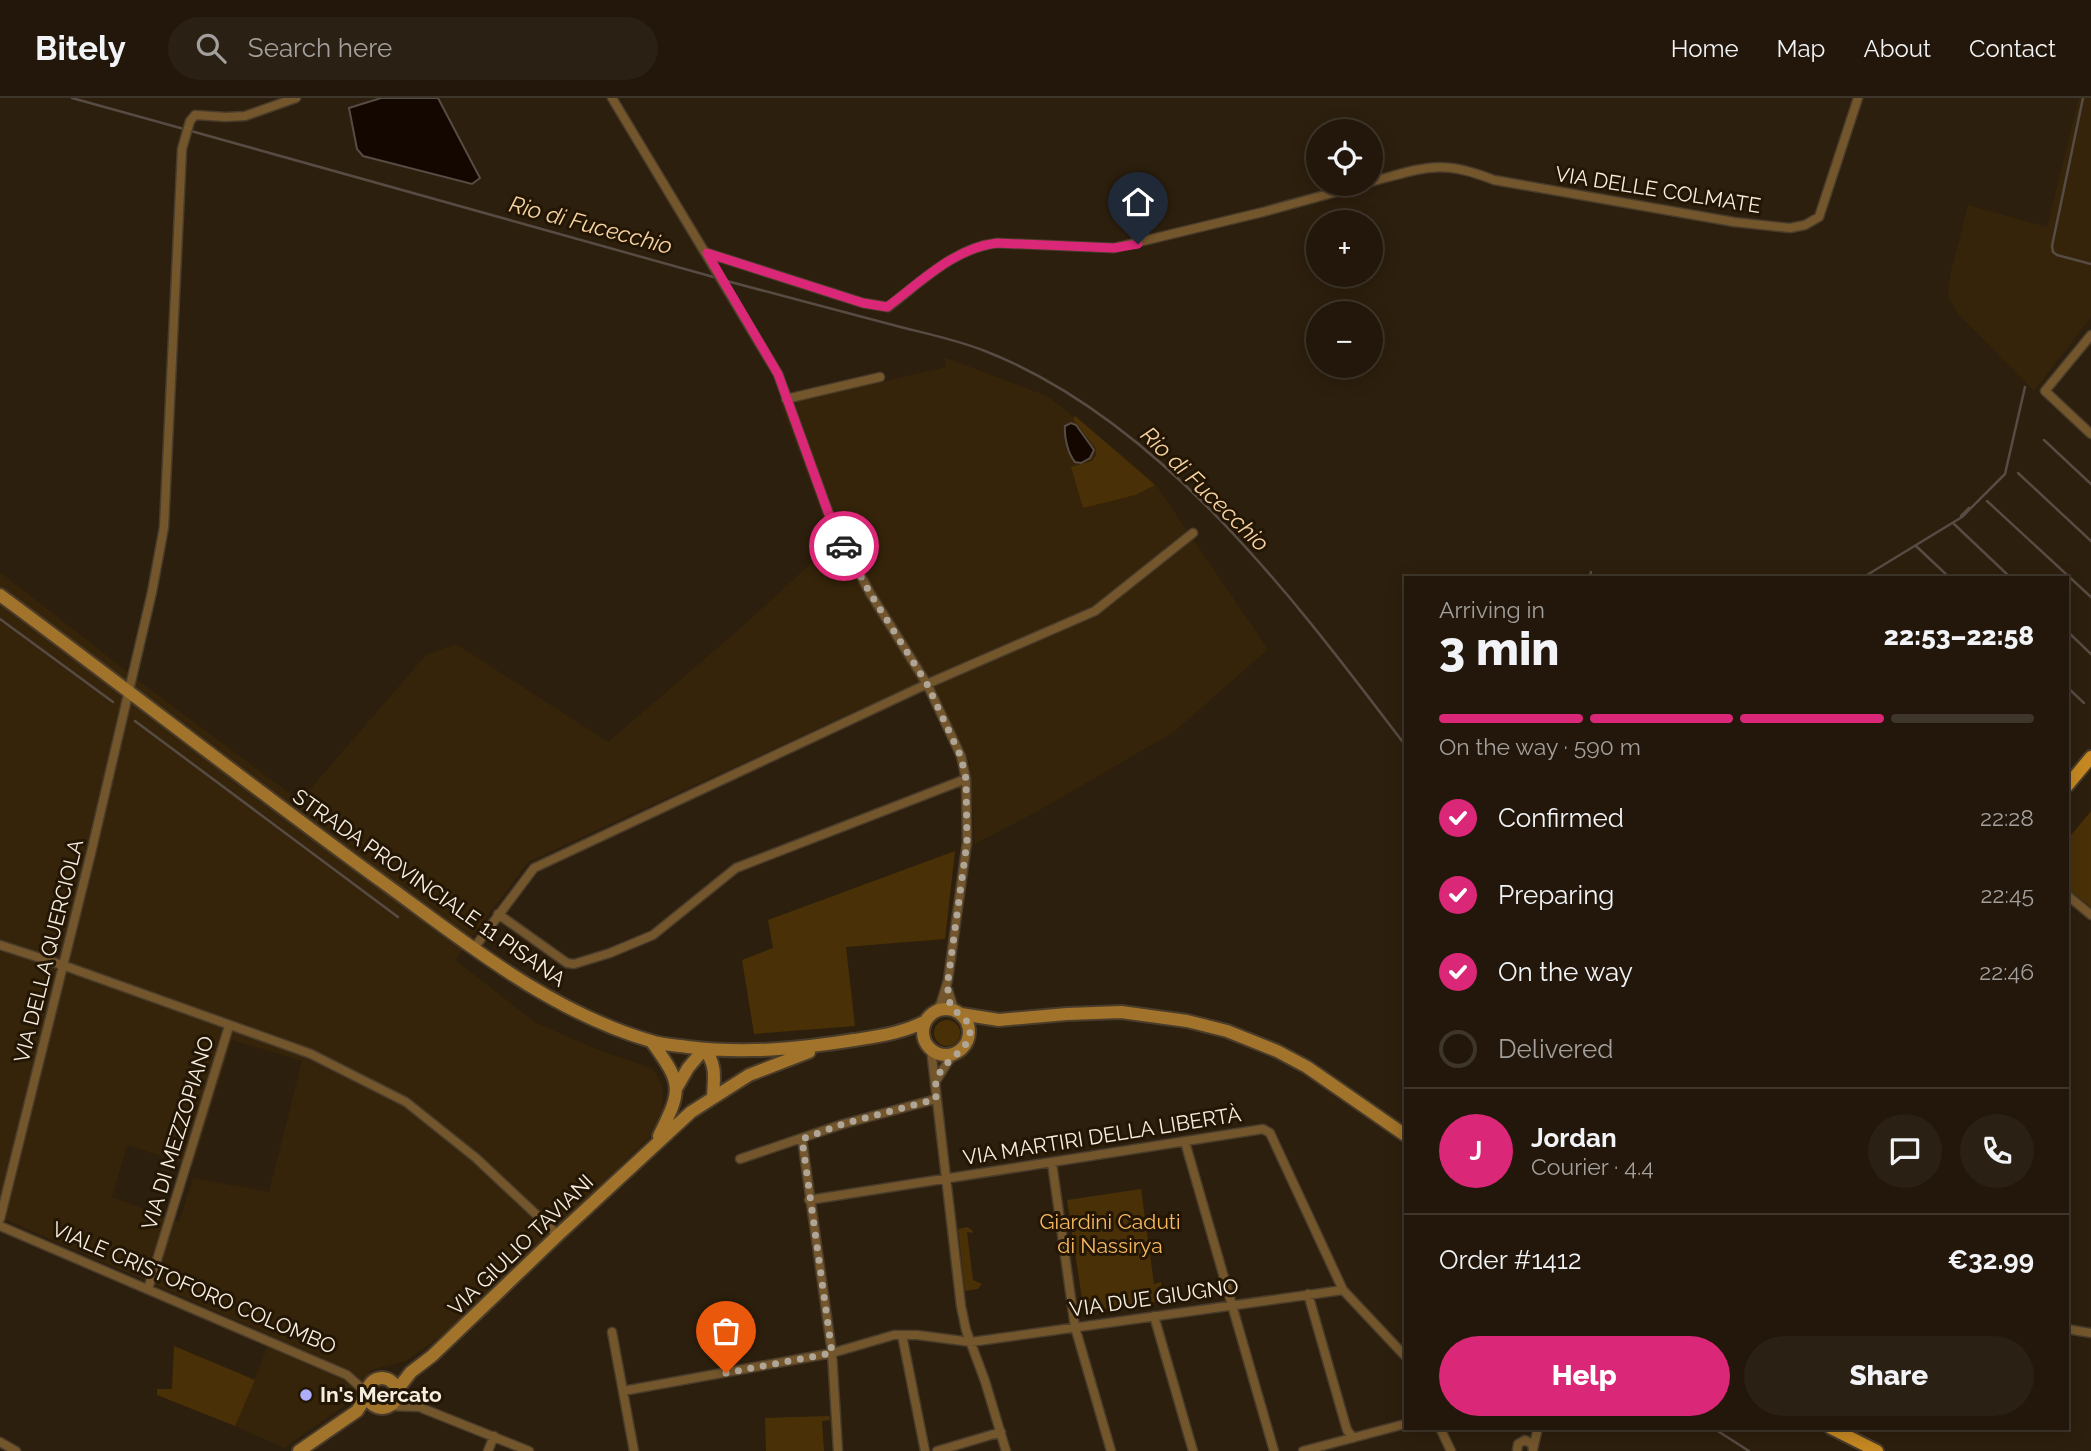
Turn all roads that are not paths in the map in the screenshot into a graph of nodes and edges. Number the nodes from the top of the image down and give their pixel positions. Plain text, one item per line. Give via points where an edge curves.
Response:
1 (296, 98) edge
2 (612, 98) edge
3 (1858, 98) edge
4 (1383, 179) edge
5 (1320, 196) edge
6 (707, 253) junction
7 (2091, 335) edge
8 (880, 377) dead end
9 (786, 399) junction
10 (2091, 434) edge
11 (1193, 533) dead end
12 (0, 595) edge
13 (927, 684) junction
14 (129, 690) junction
15 (2091, 757) edge
16 (966, 779) junction
17 (2069, 784) edge
18 (2069, 897) edge
19 (498, 914) junction
20 (2091, 915) edge
21 (0, 945) edge
22 (474, 948) junction
23 (65, 966) junction
24 (948, 980) junction
25 (936, 1011) junction
26 (957, 1012) junction
27 (999, 1020) junction
28 (926, 1021) junction
29 (229, 1026) junction
30 (897, 1034) junction
31 (969, 1038) junction
32 (652, 1042) junction
33 (842, 1042) junction
34 (929, 1047) junction
35 (704, 1049) junction
36 (961, 1050) junction
37 (936, 1082) junction
38 (677, 1087) junction
39 (713, 1097) junction
40 (936, 1099) junction
41 (1404, 1134) edge
42 (802, 1139) junction
43 (1185, 1142) junction
44 (656, 1143) junction
45 (740, 1159) dead end
46 (1052, 1163) junction
47 (946, 1178) junction
48 (809, 1200) junction
49 (0, 1219) edge
50 (0, 1226) edge
51 (558, 1234) junction
52 (148, 1289) junction
53 (1343, 1290) junction
54 (1308, 1294) junction
55 (1232, 1305) junction
56 (1154, 1316) junction
57 (1075, 1327) junction
58 (2069, 1329) edge
59 (612, 1332) dead end
60 (2091, 1333) edge
61 (902, 1335) junction
62 (971, 1342) junction
63 (832, 1353) junction
64 (1404, 1355) edge
65 (411, 1372) junction
66 (383, 1378) junction
67 (397, 1391) junction
68 (623, 1391) junction
69 (368, 1394) junction
70 (383, 1406) junction
71 (424, 1409) junction
72 (356, 1410) junction
73 (1404, 1424) edge
74 (1441, 1430) edge
75 (1536, 1430) edge
76 (1538, 1430) edge
77 (1835, 1430) edge
78 (1001, 1432) junction
79 (494, 1436) junction
80 (1353, 1438) junction
81 (0, 1442) edge
82 (1519, 1445) edge
83 (1533, 1450) edge
84 (16, 1451) edge
85 (299, 1451) edge
86 (488, 1451) edge
87 (529, 1451) edge
88 (634, 1451) edge
89 (838, 1451) edge
90 (925, 1451) edge
91 (937, 1451) edge
92 (1006, 1451) edge
93 (1111, 1451) edge
94 (1193, 1451) edge
95 (1274, 1451) edge
96 (1303, 1451) edge
97 (1451, 1451) edge
98 (1510, 1451) edge
99 (1877, 1451) edge

1 - 14 street, VIA DELLA QUERCIOLA via 244,116 195,115 183,144 164,527
2 - 6 street
3 - 4 street, VIA DELLE COLMATE via 1819,217 1790,228 1494,180 1450,166
5 - 6 street via 1114,248 978,245 887,307
6 - 9 street via 778,374
7 - 10 street via 2045,391
8 - 9 street
9 - 13 street via 850,559
11 - 13 street via 1095,611
12 - 14 main road, STRADA PROVINCIALE 11 PISANA
13 - 16 street via 961,757
13 - 19 street via 534,868
14 - 22 main road, STRADA PROVINCIALE 11 PISANA
14 - 23 street, VIA DELLA QUERCIOLA
15 - 17 main road
16 - 19 street via 736,868 653,934 574,964
16 - 24 street via 967,842
18 - 20 street
19 - 22 street
21 - 23 street
22 - 32 main road, STRADA PROVINCIALE 11 PISANA via 552,1000
23 - 29 street
23 - 49 street, VIA DELLA QUERCIOLA
24 - 25 street
24 - 26 street via 950,1002
25 - 26 main road
25 - 28 main road, STRADA PROVINCIALE 11 PISANA
26 - 27 main road
26 - 31 main road via 968,1025
27 - 31 main road
27 - 41 main road via 1121,1012 1227,1031 1307,1067
28 - 30 main road, STRADA PROVINCIALE 11 PISANA
28 - 34 main road via 923,1032
29 - 51 street via 311,1054 406,1102 476,1158
29 - 52 street, VIA DI MEZZOPIANO
30 - 33 main road, STRADA PROVINCIALE 11 PISANA
30 - 34 main road, STRADA PROVINCIALE 11 PISANA via 919,1039
31 - 36 main road
32 - 35 main road, STRADA PROVINCIALE 11 PISANA
32 - 38 main road via 669,1064
33 - 35 main road, STRADA PROVINCIALE 11 PISANA via 772,1051
33 - 39 main road, VIA GIULIO TAVIANI via 784,1060
34 - 36 main road, STRADA PROVINCIALE 11 PISANA via 947,1055
34 - 37 street
35 - 38 main road, VIA GIULIO TAVIANI
35 - 39 main road via 715,1070
36 - 37 street
37 - 40 street
38 - 44 main road, VIA GIULIO TAVIANI via 674,1107
39 - 44 main road, VIA GIULIO TAVIANI
40 - 42 street
40 - 47 street
42 - 45 street
42 - 48 street
43 - 46 street, VIA MARTIRI DELLA LIBERTÀ
43 - 53 street, VIA MARTIRI DELLA LIBERTÀ via 1268,1131
43 - 55 street
44 - 51 main road, VIA GIULIO TAVIANI
46 - 47 street, VIA MARTIRI DELLA LIBERTÀ
46 - 57 street
47 - 48 street, VIA MARTIRI DELLA LIBERTÀ
47 - 62 street via 960,1296
48 - 63 street
50 - 52 street, VIALE CRISTOFORO COLOMBO
51 - 65 main road, VIA GIULIO TAVIANI
52 - 69 street, VIALE CRISTOFORO COLOMBO via 347,1375
53 - 54 street, VIA DUE GIUGNO
53 - 64 street
54 - 55 street, VIA DUE GIUGNO
54 - 80 street
55 - 56 street, VIA DUE GIUGNO
55 - 95 street
56 - 57 street, VIA DUE GIUGNO
56 - 94 street
57 - 62 street, VIA DUE GIUGNO
57 - 93 street
58 - 60 street
59 - 68 street
61 - 62 street, VIA DUE GIUGNO
61 - 63 street
61 - 90 street
62 - 78 street
63 - 68 street
63 - 89 street
65 - 66 main road, VIA GIULIO TAVIANI
65 - 67 main road, VIA GIULIO TAVIANI
66 - 67 main road via 393,1382
66 - 69 main road via 372,1382
67 - 70 main road via 396,1399
67 - 71 street
68 - 88 street
69 - 70 main road, VIALE CRISTOFORO COLOMBO via 372,1403
69 - 72 main road
70 - 71 street
70 - 72 main road
71 - 79 street
72 - 85 main road
73 - 80 street
74 - 97 street
75 - 82 street
76 - 83 street
77 - 99 main road
78 - 91 street
78 - 92 street
79 - 86 street
79 - 87 street
80 - 96 street
81 - 84 street
82 - 83 street via 1530,1442
82 - 98 street

